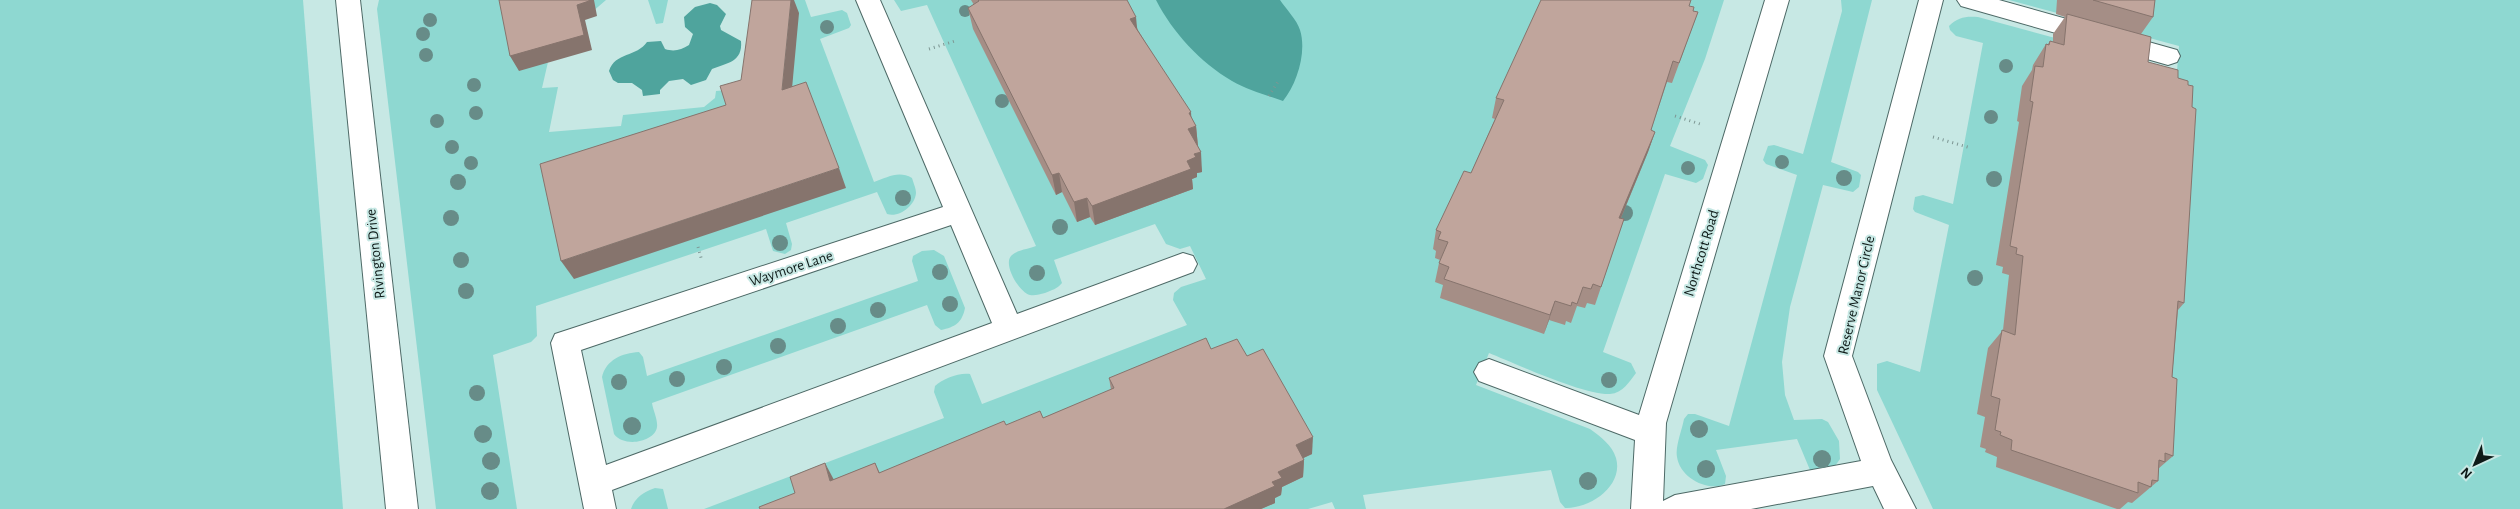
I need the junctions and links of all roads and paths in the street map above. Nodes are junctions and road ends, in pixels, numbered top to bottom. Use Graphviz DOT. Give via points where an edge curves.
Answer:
graph roads {
  1 [pos="348,0"];
  2 [pos="868,0"];
  3 [pos="1778,0"];
  4 [pos="1931,0"];
  5 [pos="1969,0"];
  6 [pos="2168,56"];
  7 [pos="1279,80"];
  8 [pos="1269,96"];
  9 [pos="959,212"];
  10 [pos="1183,264"];
  11 [pos="1009,329"];
  12 [pos="1489,372"];
  13 [pos="1650,432"];
  14 [pos="1877,463"];
  15 [pos="597,496"];
  16 [pos="402,509"];
  17 [pos="1647,509"];
  18 [pos="1675,509"];
  19 [pos="1900,509"];
  1 -- 16 [label="street, Rivington Drive"];
  2 -- 9 [label="street"];
  3 -- 13 [label="street, Northcott Road" via="1650,423"];
  4 -- 14 [label="street, Reserve Manor Circle" via="1838,356"];
  5 -- 6 [label="street"];
  7 -- 8 [label="path"];
  9 -- 11 [label="street"];
  9 -- 15 [label="street, Waymore Lane" via="565,343"];
  10 -- 11 [label="street"];
  11 -- 15 [label="street"];
  12 -- 13 [label="street"];
  13 -- 17 [label="street, Northcott Road"];
  14 -- 18 [label="street" via="1880,471"];
  14 -- 19 [label="street, Reserve Manor Circle"];
}
